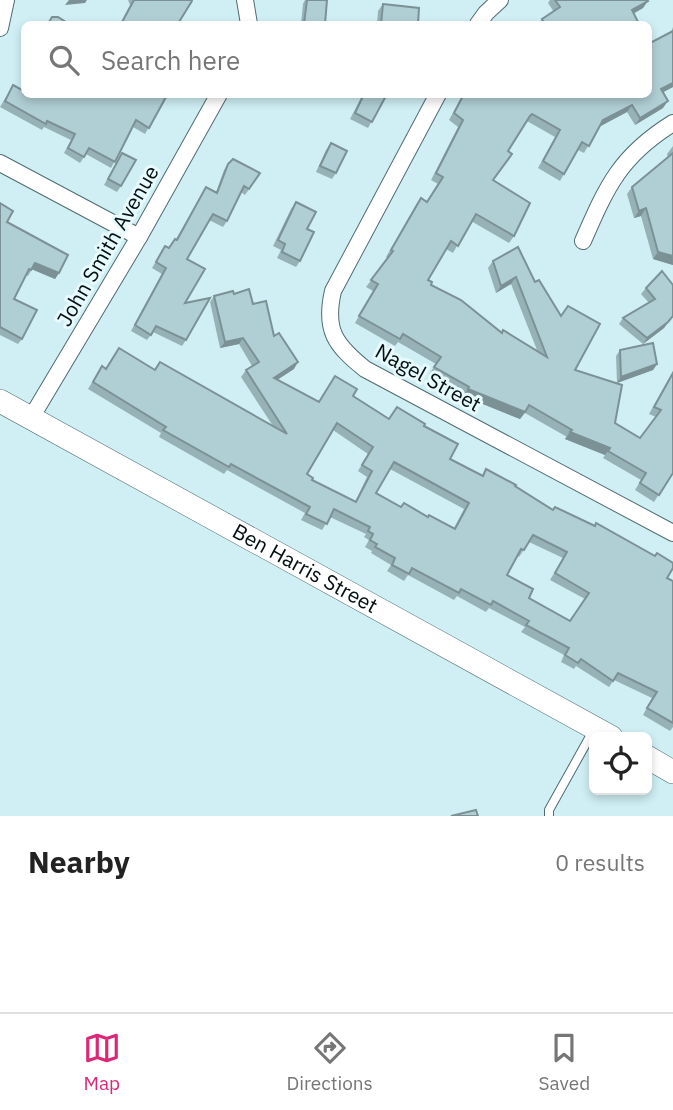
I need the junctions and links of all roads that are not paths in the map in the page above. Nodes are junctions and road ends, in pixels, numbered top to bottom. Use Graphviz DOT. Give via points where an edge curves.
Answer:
graph roads {
  1 [pos="6,0"];
  2 [pos="245,0"];
  3 [pos="500,0"];
  4 [pos="481,12"];
  5 [pos="248,21"];
  6 [pos="0,28"];
  7 [pos="217,98"];
  8 [pos="436,98"];
  9 [pos="673,123"];
  10 [pos="0,163"];
  11 [pos="139,237"];
  12 [pos="583,241"];
  13 [pos="0,401"];
  14 [pos="31,418"];
  15 [pos="673,533"];
  16 [pos="600,732"];
  17 [pos="589,752"];
  18 [pos="652,760"];
  19 [pos="673,772"];
  20 [pos="549,816"];
  1 -- 6 [label="street"];
  2 -- 5 [label="street"];
  3 -- 4 [label="street"];
  7 -- 11 [label="street, John Smith Avenue"];
  8 -- 15 [label="street, Nagel Street" via="333,291 331,331 344,352 365,369"];
  9 -- 12 [label="street" via="628,157 605,192"];
  10 -- 11 [label="street"];
  11 -- 14 [label="street, John Smith Avenue"];
  13 -- 14 [label="street, Ben Harris Street"];
  14 -- 16 [label="street, Ben Harris Street"];
  17 -- 20 [label="lane"];
  18 -- 19 [label="street"];
}
